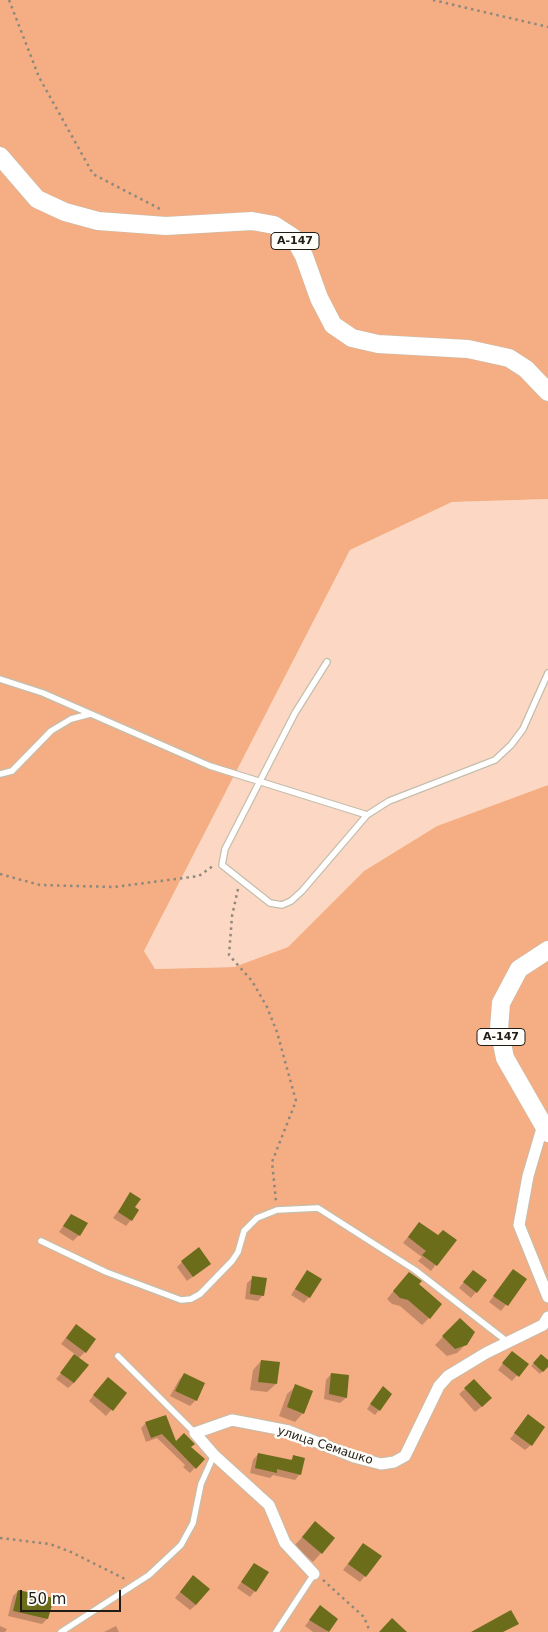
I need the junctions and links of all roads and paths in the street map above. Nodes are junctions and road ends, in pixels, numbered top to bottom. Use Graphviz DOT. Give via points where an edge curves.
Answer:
graph roads {
  1 [pos="9,0"];
  2 [pos="433,0"];
  3 [pos="548,27"];
  4 [pos="0,156"];
  5 [pos="164,211"];
  6 [pos="548,392"];
  7 [pos="327,662"];
  8 [pos="548,673"];
  9 [pos="0,679"];
  10 [pos="90,714"];
  11 [pos="0,774"];
  12 [pos="261,782"];
  13 [pos="367,815"];
  14 [pos="222,865"];
  15 [pos="0,874"];
  16 [pos="241,880"];
  17 [pos="548,950"];
  18 [pos="546,1129"];
  19 [pos="276,1210"];
  20 [pos="41,1241"];
  21 [pos="548,1297"];
  22 [pos="548,1317"];
  23 [pos="509,1343"];
  24 [pos="118,1356"];
  25 [pos="195,1433"];
  26 [pos="214,1455"];
  27 [pos="0,1538"];
  28 [pos="314,1574"];
  29 [pos="135,1584"];
  30 [pos="61,1632"];
  31 [pos="276,1632"];
  32 [pos="370,1632"];
  1 -- 5 [label="path" via="39,77 93,174"];
  2 -- 3 [label="path"];
  4 -- 6 [label="highway, А-147" via="38,199 65,212 98,221 166,226 252,221 274,225 294,238 333,325 352,338 378,344 468,349 509,358 526,369"];
  7 -- 12 [label="lane" via="295,713"];
  8 -- 13 [label="lane" via="523,729 495,760 408,792"];
  9 -- 10 [label="lane" via="43,693"];
  10 -- 11 [label="lane" via="71,719 51,731 12,771"];
  10 -- 12 [label="lane" via="210,766"];
  12 -- 13 [label="lane"];
  12 -- 14 [label="lane" via="225,849"];
  13 -- 16 [label="lane" via="328,864 291,901 282,905 270,903"];
  14 -- 15 [label="path" via="210,866 198,876 114,887 40,885"];
  14 -- 16 [label="lane"];
  16 -- 19 [label="path" via="232,916 229,954 252,981 267,1006 296,1101 272,1162"];
  17 -- 18 [label="highway, А-147" via="520,970 501,1003 499,1029 505,1058"];
  18 -- 21 [label="street" via="528,1176 519,1225"];
  19 -- 20 [label="lane" via="256,1218 244,1230 232,1261 191,1299 181,1300 106,1272"];
  19 -- 23 [label="lane" via="318,1208 415,1270"];
  22 -- 23 [label="street, улица Семашко" via="543,1325"];
  23 -- 25 [label="street, улица Семашко" via="448,1376 439,1386 405,1456 394,1462 381,1464 289,1431 232,1420"];
  24 -- 25 [label="lane"];
  25 -- 26 [label="street"];
  26 -- 28 [label="street" via="269,1505 285,1542"];
  26 -- 29 [label="lane" via="202,1484 193,1523 181,1545"];
  27 -- 29 [label="path" via="50,1544"];
  28 -- 31 [label="lane"];
  28 -- 32 [label="path" via="364,1617"];
  29 -- 30 [label="lane"];
}
